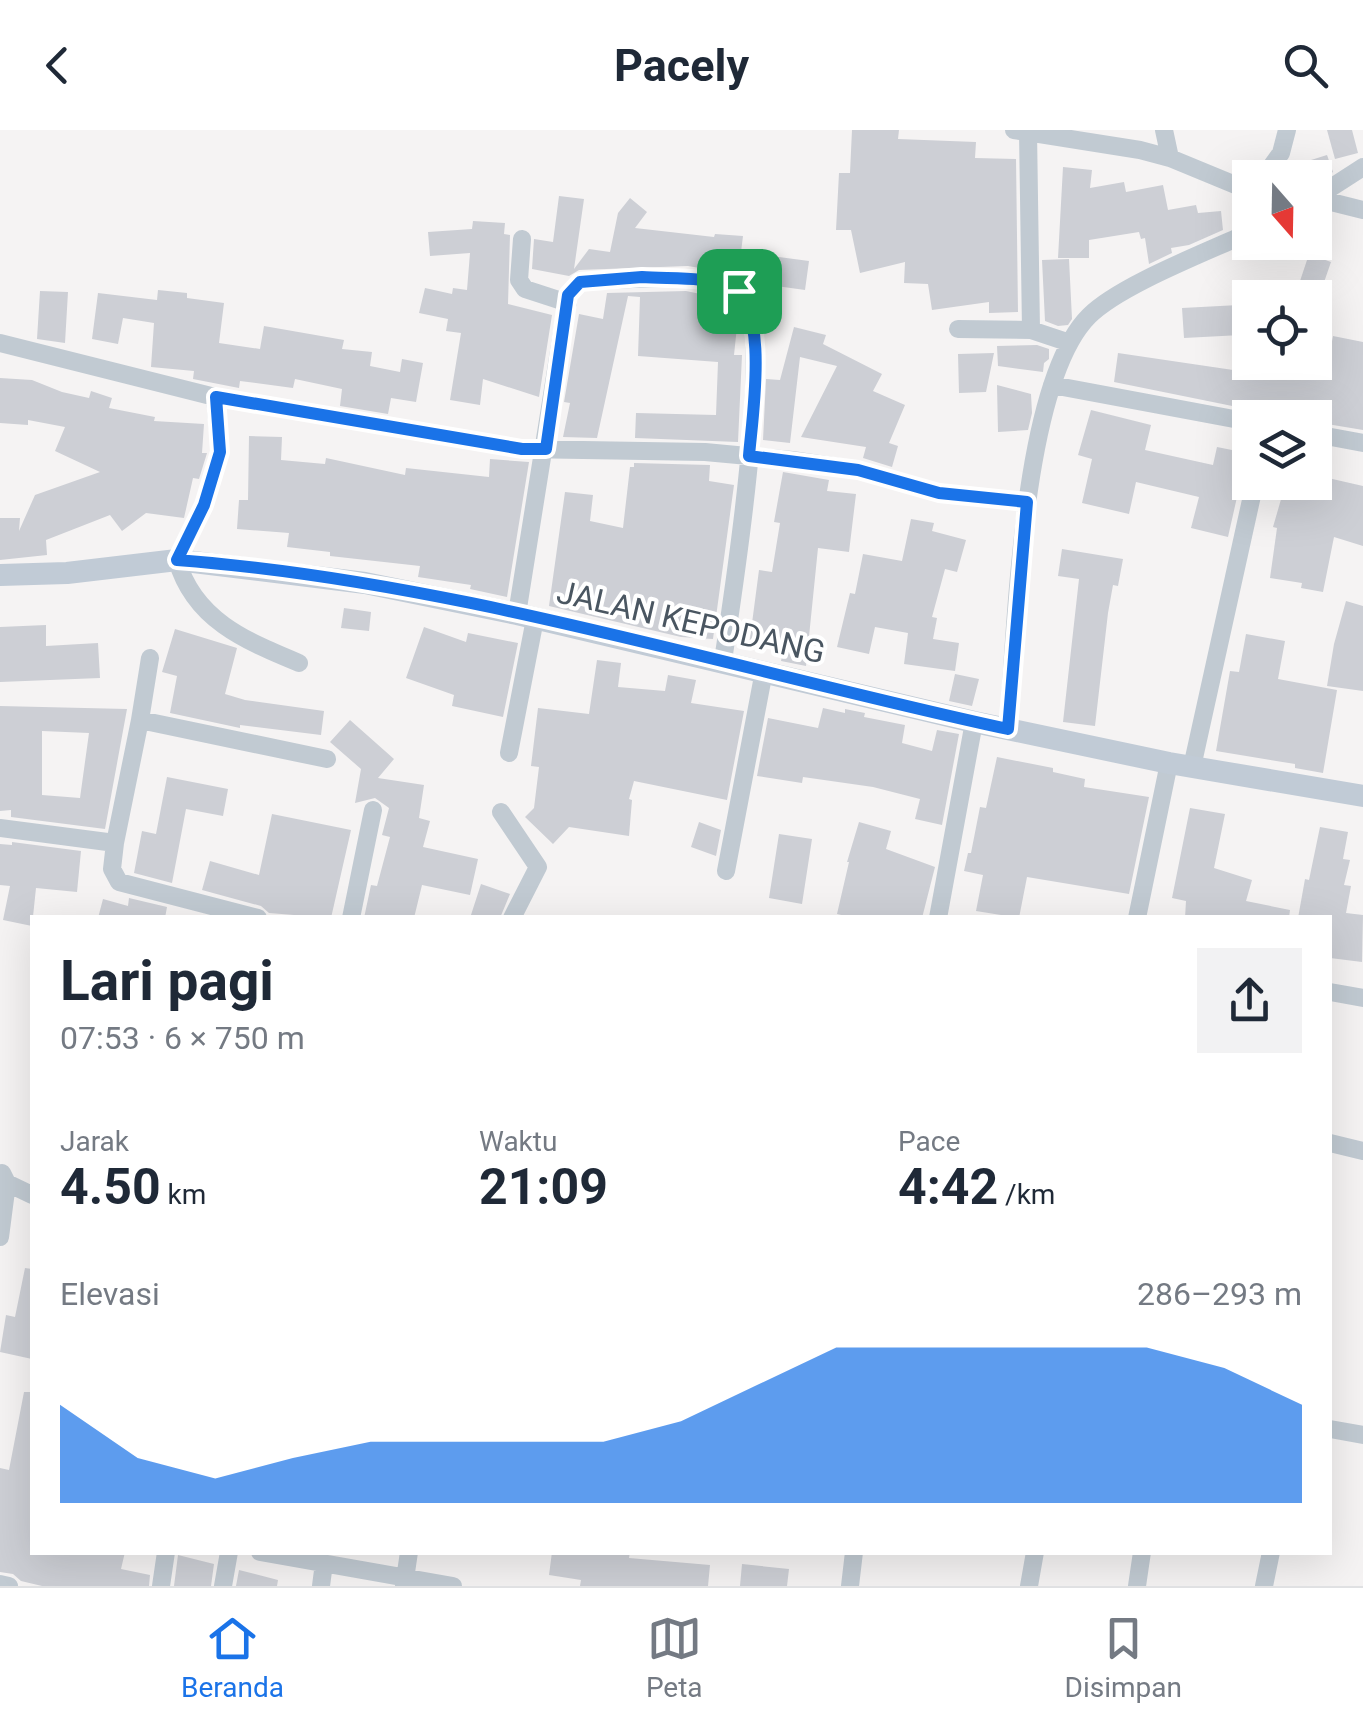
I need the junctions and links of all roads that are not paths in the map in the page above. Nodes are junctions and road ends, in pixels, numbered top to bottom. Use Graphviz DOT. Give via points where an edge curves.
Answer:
graph roads {
  1 [pos="1014,130"];
  2 [pos="1164,130"];
  3 [pos="1288,130"];
  4 [pos="1028,131"];
  5 [pos="1070,136"];
  6 [pos="1170,158"];
  7 [pos="1276,160"];
  8 [pos="1363,167"];
  9 [pos="1232,184"];
  10 [pos="1332,187"];
  11 [pos="1332,202"];
  12 [pos="1363,210"];
  13 [pos="522,239"];
  14 [pos="1232,241"];
  15 [pos="568,304"];
  16 [pos="958,329"];
  17 [pos="1031,330"];
  18 [pos="1067,342"];
  19 [pos="0,343"];
  20 [pos="1052,385"];
  21 [pos="216,397"];
  22 [pos="1232,419"];
  23 [pos="1332,437"];
  24 [pos="1363,443"];
  25 [pos="546,449"];
  26 [pos="749,456"];
  27 [pos="1250,500"];
  28 [pos="1027,502"];
  29 [pos="177,560"];
  30 [pos="0,576"];
  31 [pos="526,617"];
  32 [pos="150,658"];
  33 [pos="724,661"];
  34 [pos="299,663"];
  35 [pos="764,671"];
  36 [pos="140,720"];
  37 [pos="974,722"];
  38 [pos="1008,729"];
  39 [pos="509,753"];
  40 [pos="327,760"];
  41 [pos="1181,765"];
  42 [pos="1363,796"];
  43 [pos="373,810"];
  44 [pos="502,812"];
  45 [pos="0,828"];
  46 [pos="116,843"];
  47 [pos="726,871"];
  48 [pos="197,910"];
  49 [pos="235,915"];
  50 [pos="352,915"];
  51 [pos="514,915"];
  52 [pos="939,915"];
  53 [pos="1139,915"];
  54 [pos="1332,992"];
  55 [pos="1363,998"];
  56 [pos="1332,1144"];
  57 [pos="1363,1152"];
  58 [pos="2,1177"];
  59 [pos="30,1195"];
  60 [pos="0,1237"];
  61 [pos="1332,1429"];
  62 [pos="1363,1435"];
  63 [pos="166,1555"];
  64 [pos="228,1555"];
  65 [pos="277,1555"];
  66 [pos="409,1555"];
  67 [pos="854,1555"];
  68 [pos="1034,1555"];
  69 [pos="1142,1555"];
  70 [pos="1270,1555"];
  71 [pos="324,1563"];
  72 [pos="404,1583"];
  73 [pos="0,1584"];
  74 [pos="8,1586"];
  75 [pos="161,1586"];
  76 [pos="223,1586"];
  77 [pos="321,1586"];
  78 [pos="452,1586"];
  79 [pos="850,1586"];
  80 [pos="1029,1586"];
  81 [pos="1137,1586"];
  82 [pos="1264,1586"];
  1 -- 4 [label="street"];
  2 -- 6 [label="street"];
  3 -- 7 [label="street"];
  4 -- 5 [label="street"];
  4 -- 17 [label="street"];
  5 -- 6 [label="street"];
  6 -- 9 [label="street"];
  8 -- 10 [label="street"];
  11 -- 12 [label="street"];
  13 -- 15 [label="street" via="519,280 525,289"];
  14 -- 18 [label="street" via="1102,305"];
  15 -- 25 [label="street"];
  15 -- 26 [label="street" via="580,282 642,277 724,283 739,291 748,302 755,340"];
  16 -- 17 [label="street"];
  17 -- 18 [label="street"];
  18 -- 20 [label="street"];
  19 -- 21 [label="street"];
  20 -- 22 [label="street"];
  20 -- 28 [label="street"];
  21 -- 25 [label="street"];
  21 -- 29 [label="street" via="220,452"];
  23 -- 24 [label="street"];
  25 -- 26 [label="street"];
  25 -- 31 [label="street"];
  26 -- 28 [label="street" via="858,470 939,493"];
  26 -- 33 [label="street"];
  27 -- 41 [label="street"];
  28 -- 38 [label="street"];
  29 -- 30 [label="street, JALAN KEPODANG"];
  29 -- 31 [label="street, JALAN KEPODANG" via="364,583"];
  29 -- 34 [label="street" via="196,601 215,621"];
  31 -- 33 [label="street, JALAN KEPODANG"];
  31 -- 39 [label="street"];
  32 -- 36 [label="street"];
  33 -- 35 [label="street, JALAN KEPODANG"];
  35 -- 37 [label="street, JALAN KEPODANG"];
  35 -- 47 [label="street"];
  36 -- 40 [label="street"];
  36 -- 46 [label="street"];
  37 -- 38 [label="street, JALAN KEPODANG"];
  37 -- 52 [label="street"];
  38 -- 41 [label="street, JALAN KEPODANG"];
  41 -- 42 [label="street, JALAN KEPODANG"];
  41 -- 53 [label="street"];
  43 -- 50 [label="street"];
  44 -- 51 [label="street" via="538,867"];
  45 -- 46 [label="street"];
  46 -- 48 [label="street" via="112,869 119,882"];
  48 -- 49 [label="street"];
  54 -- 55 [label="street"];
  56 -- 57 [label="street"];
  58 -- 59 [label="street"];
  58 -- 60 [label="street"];
  61 -- 62 [label="street"];
  63 -- 75 [label="street"];
  64 -- 76 [label="street"];
  65 -- 71 [label="street"];
  66 -- 72 [label="street"];
  67 -- 79 [label="street"];
  68 -- 80 [label="street"];
  69 -- 81 [label="street"];
  70 -- 82 [label="street"];
  71 -- 72 [label="street"];
  71 -- 77 [label="street"];
  72 -- 78 [label="street"];
  73 -- 74 [label="street"];
}
